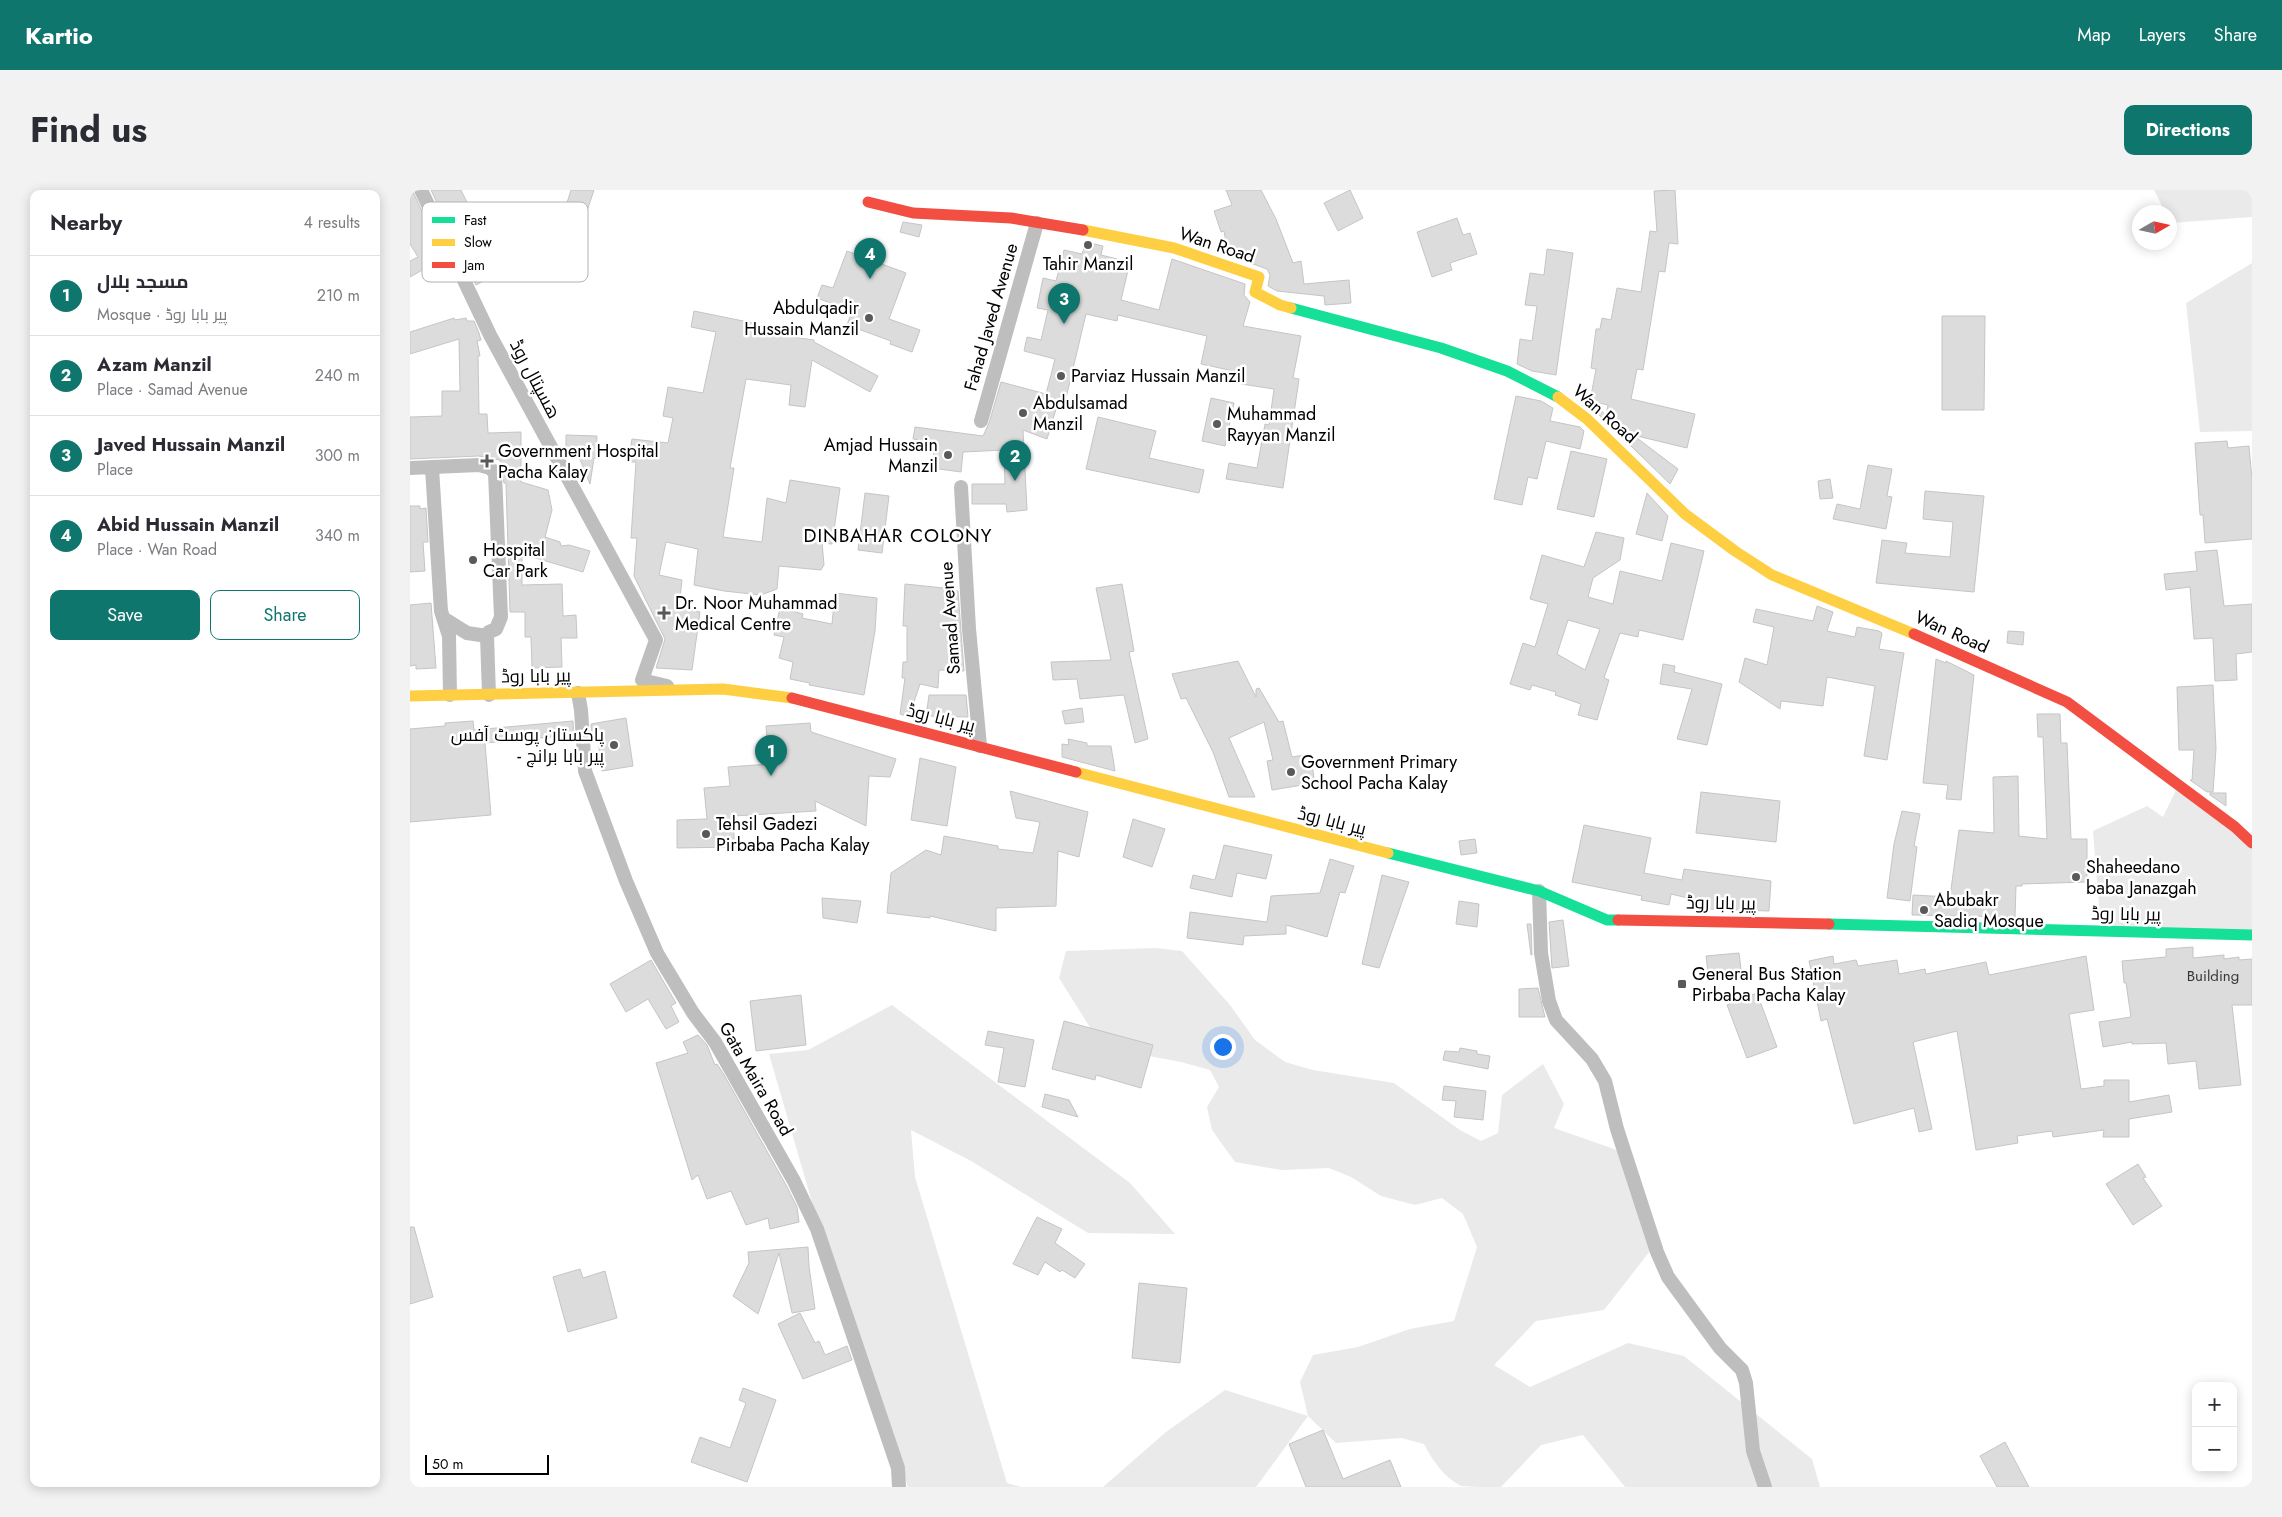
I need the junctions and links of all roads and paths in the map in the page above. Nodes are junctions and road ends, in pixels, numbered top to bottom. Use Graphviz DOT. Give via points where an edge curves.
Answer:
graph roads {
  1 [pos="421,190"];
  2 [pos="427,202"];
  3 [pos="868,202"];
  4 [pos="1037,223"];
  5 [pos="465,282"];
  6 [pos="981,421"];
  7 [pos="410,468"];
  8 [pos="432,468"];
  9 [pos="961,487"];
  10 [pos="443,618"];
  11 [pos="487,636"];
  12 [pos="682,690"];
  13 [pos="578,693"];
  14 [pos="450,695"];
  15 [pos="489,695"];
  16 [pos="410,696"];
  17 [pos="980,746"];
  18 [pos="2252,843"];
  19 [pos="1539,891"];
  20 [pos="2252,935"];
  21 [pos="899,1487"];
  22 [pos="1765,1487"];
  1 -- 2 [label="street, ھسپتال روڈ"];
  3 -- 4 [label="main road, Wan Road" via="913,214 1011,218"];
  4 -- 6 [label="street, Fahad Javed Avenue"];
  4 -- 18 [label="main road, Wan Road" via="1174,248 1259,277 1255,292 1280,306 1441,348 1507,371 1558,396 1594,425 1685,514 1735,551 1772,574 2067,702"];
  5 -- 12 [label="street, ھسپتال روڈ" via="656,640 642,680"];
  7 -- 8 [label="street"];
  8 -- 10 [label="street"];
  8 -- 11 [label="street" via="478,465 495,473 501,618 496,629"];
  9 -- 17 [label="street, Samad Avenue"];
  10 -- 11 [label="street" via="467,633"];
  10 -- 14 [label="street" via="449,636"];
  11 -- 15 [label="street"];
  12 -- 13 [label="main road, پیر بابا روڈ"];
  12 -- 17 [label="main road, پیر بابا روڈ" via="723,689 794,698"];
  13 -- 15 [label="main road, پیر بابا روڈ"];
  13 -- 21 [label="street, Gata Maira Road" via="585,771 626,881 657,953 715,1042 794,1181 817,1229 898,1468"];
  14 -- 15 [label="main road, پیر بابا روڈ"];
  14 -- 16 [label="main road, پیر بابا روڈ"];
  17 -- 19 [label="main road, پیر بابا روڈ"];
  19 -- 20 [label="main road, پیر بابا روڈ" via="1607,920"];
  19 -- 22 [label="street" via="1541,953 1556,1020 1592,1059 1604,1081 1656,1252 1668,1277 1720,1348 1742,1370 1753,1451"];
}
